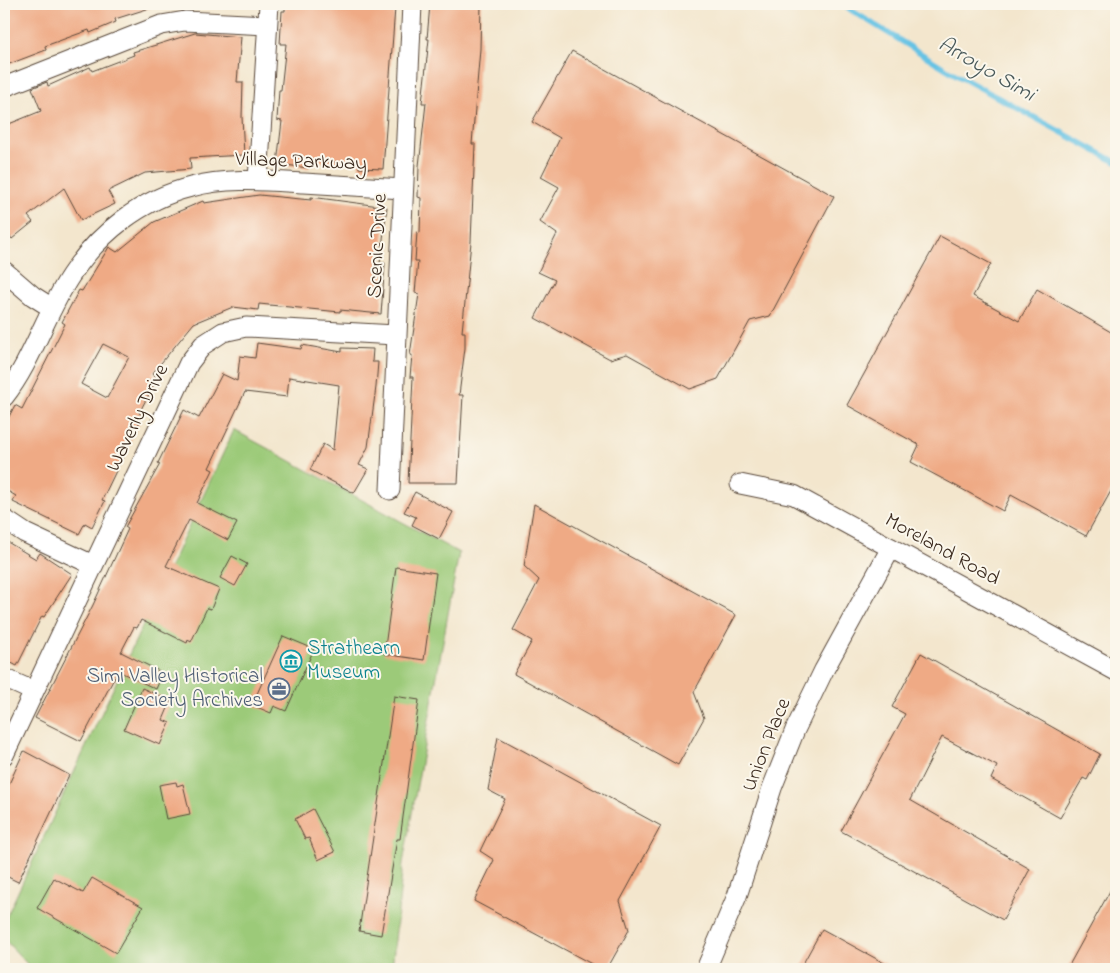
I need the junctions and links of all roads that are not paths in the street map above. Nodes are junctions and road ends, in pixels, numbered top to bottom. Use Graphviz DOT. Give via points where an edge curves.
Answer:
graph roads {
  1 [pos="269,4"];
  2 [pos="412,4"];
  3 [pos="267,25"];
  4 [pos="4,87"];
  5 [pos="258,180"];
  6 [pos="403,190"];
  7 [pos="4,271"];
  8 [pos="52,308"];
  9 [pos="396,335"];
  10 [pos="4,397"];
  11 [pos="740,484"];
  12 [pos="390,490"];
  13 [pos="4,519"];
  14 [pos="891,548"];
  15 [pos="93,565"];
  16 [pos="1116,671"];
  17 [pos="4,678"];
  18 [pos="33,691"];
  19 [pos="4,755"];
  20 [pos="706,969"];
  1 -- 3 [label="street"];
  2 -- 6 [label="street, Scenic Drive"];
  3 -- 4 [label="street" via="185,21 161,24"];
  3 -- 5 [label="street"];
  5 -- 6 [label="street, Village Parkway"];
  5 -- 8 [label="street, Village Parkway" via="191,187 154,201 122,220 71,274"];
  6 -- 9 [label="street, Scenic Drive"];
  7 -- 8 [label="street"];
  8 -- 10 [label="street, Village Parkway" via="18,379"];
  9 -- 12 [label="street, Scenic Drive"];
  9 -- 15 [label="street, Waverly Drive" via="246,327 223,332 203,345 189,363"];
  11 -- 14 [label="street, Moreland Road" via="794,495"];
  13 -- 15 [label="street" via="25,533"];
  14 -- 16 [label="street, Moreland Road"];
  14 -- 20 [label="street, Union Place" via="795,730 772,788 737,896"];
  15 -- 18 [label="street, Waverly Drive"];
  17 -- 18 [label="street"];
  18 -- 19 [label="street, Waverly Drive"];
}
